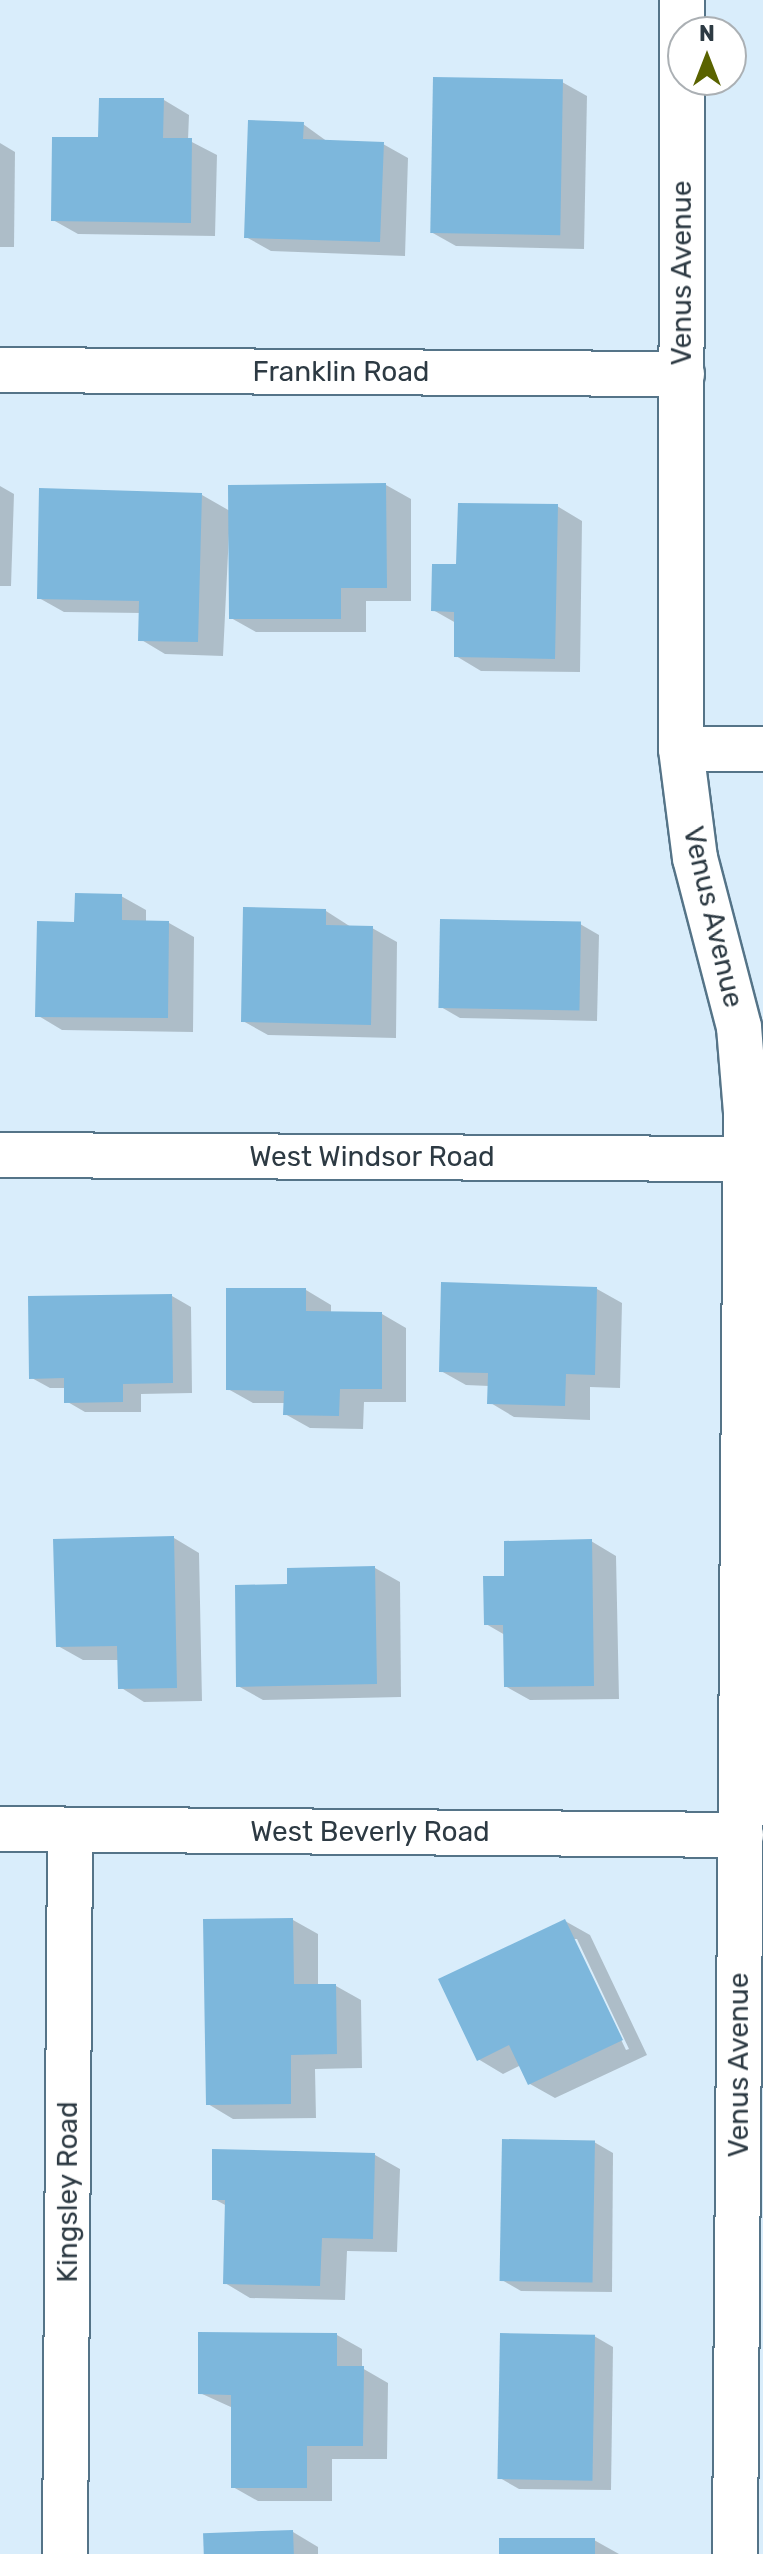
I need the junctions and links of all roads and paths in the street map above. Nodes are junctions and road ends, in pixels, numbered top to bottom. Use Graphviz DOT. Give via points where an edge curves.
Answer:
graph roads {
  1 [pos="682,0"];
  2 [pos="0,370"];
  3 [pos="682,374"];
  4 [pos="681,749"];
  5 [pos="763,749"];
  6 [pos="0,1155"];
  7 [pos="743,1159"];
  8 [pos="754,1387"];
  9 [pos="0,1829"];
  10 [pos="70,1830"];
  11 [pos="741,1835"];
  12 [pos="65,2554"];
  13 [pos="735,2554"];
  1 -- 3 [label="street, Venus Avenue"];
  2 -- 3 [label="street, Franklin Road"];
  3 -- 4 [label="street, Venus Avenue"];
  4 -- 5 [label="street"];
  4 -- 7 [label="street, Venus Avenue" via="695,858 739,1027 746,1112"];
  6 -- 7 [label="street, West Windsor Road"];
  7 -- 8 [label="street, Venus Avenue"];
  8 -- 11 [label="street, Venus Avenue"];
  9 -- 10 [label="street, West Beverly Road"];
  10 -- 11 [label="street, West Beverly Road"];
  10 -- 12 [label="street, Kingsley Road"];
  11 -- 13 [label="street, Venus Avenue"];
}
